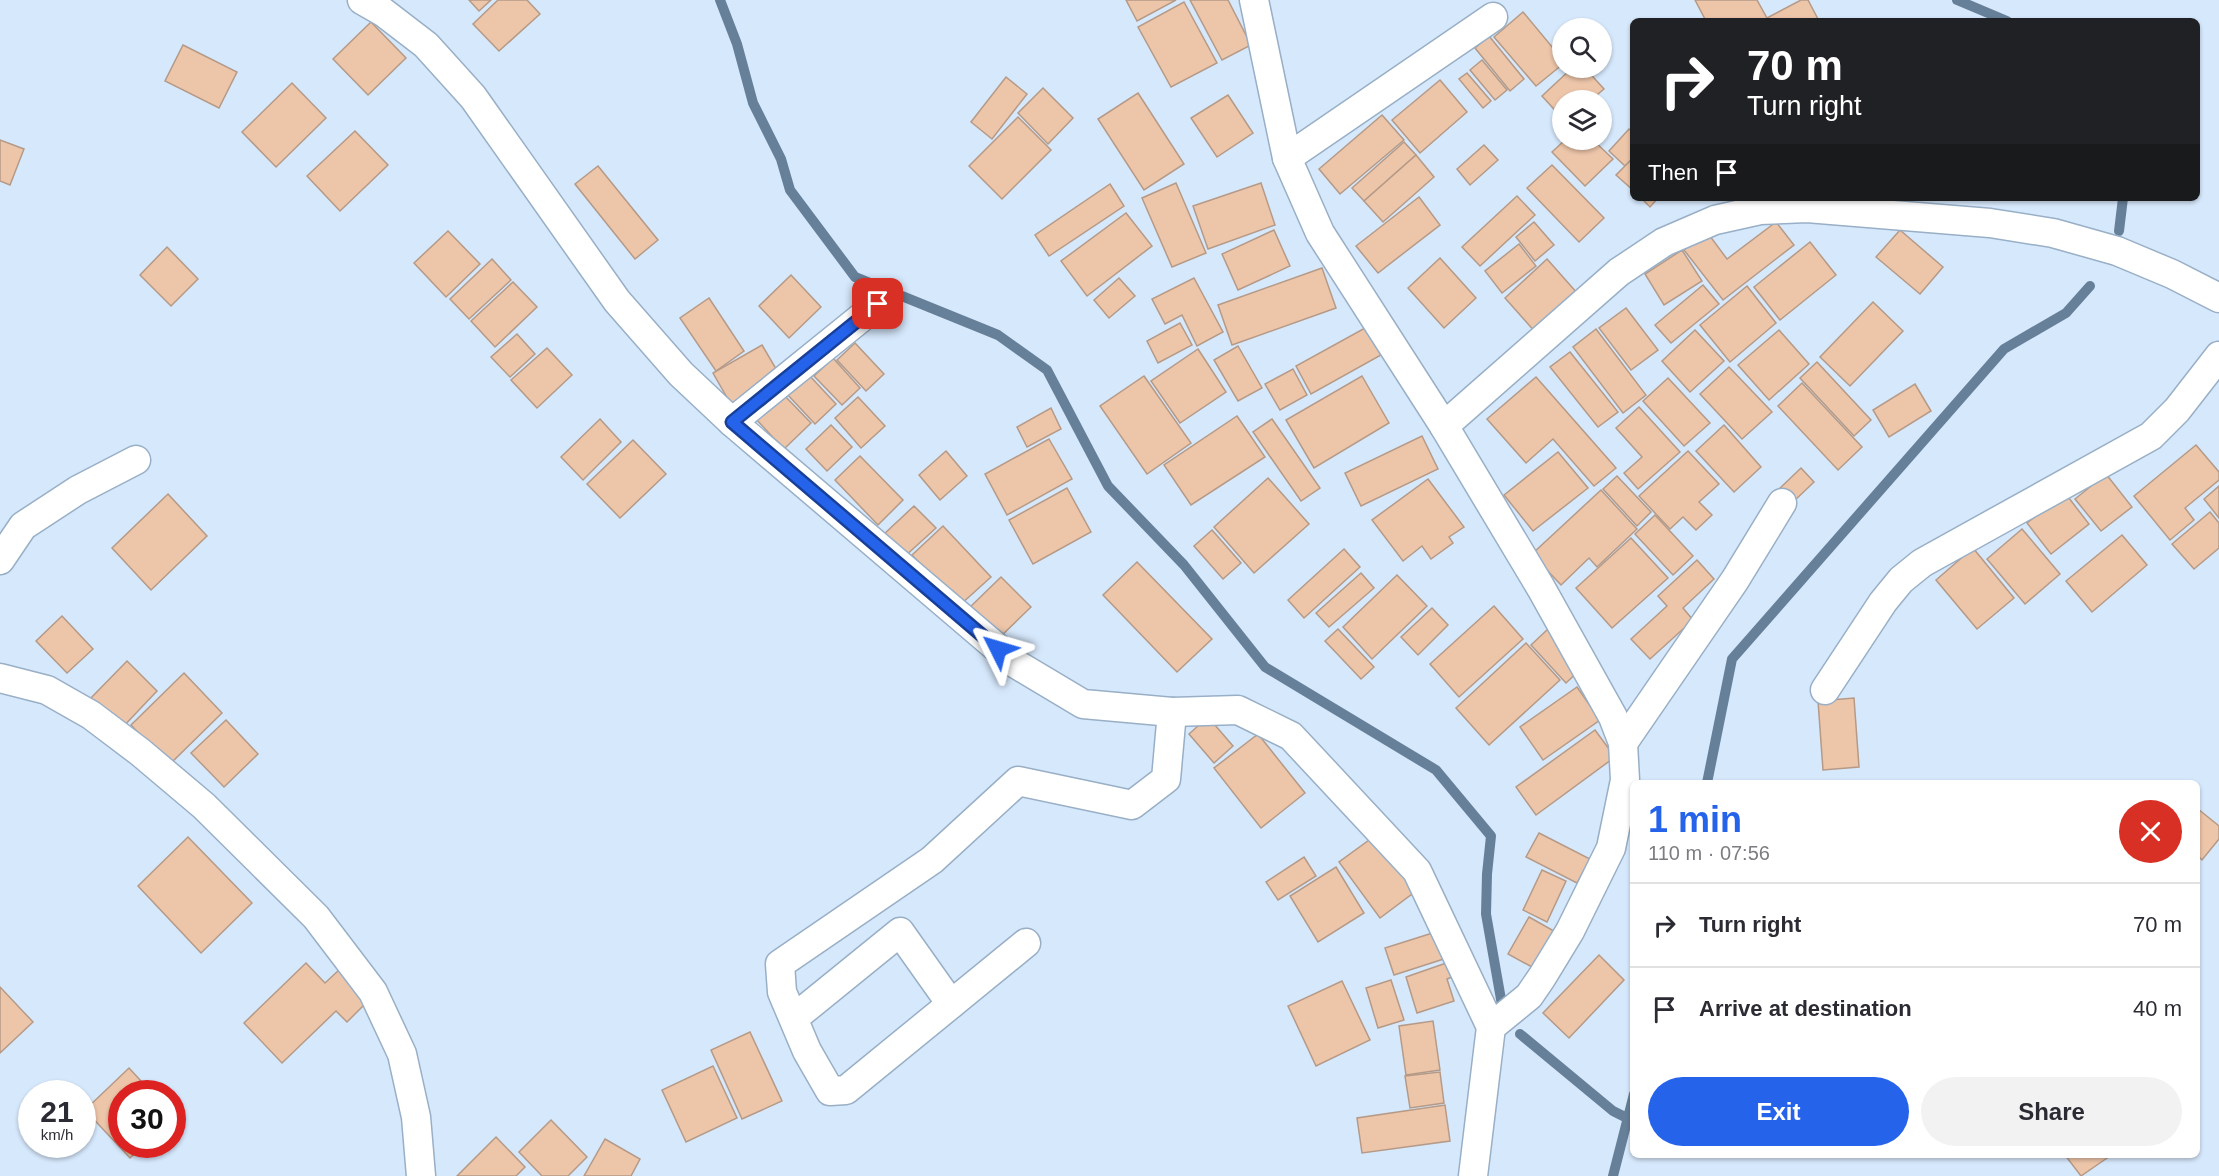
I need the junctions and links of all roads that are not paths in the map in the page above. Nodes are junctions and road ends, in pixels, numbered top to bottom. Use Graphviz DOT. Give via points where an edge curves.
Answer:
graph roads {
  1 [pos="362,0"];
  2 [pos="1254,0"];
  3 [pos="1493,16"];
  4 [pos="1287,158"];
  5 [pos="2219,298"];
  6 [pos="878,304"];
  7 [pos="2219,356"];
  8 [pos="732,422"];
  9 [pos="1444,426"];
  10 [pos="136,459"];
  11 [pos="1782,503"];
  12 [pos="0,560"];
  13 [pos="0,678"];
  14 [pos="1825,690"];
  15 [pos="1172,712"];
  16 [pos="1623,744"];
  17 [pos="1026,942"];
  18 [pos="951,1004"];
  19 [pos="794,1018"];
  20 [pos="1491,1027"];
  21 [pos="421,1176"];
  22 [pos="1473,1176"];
  1 -- 8 [label="street" via="426,45 473,97 617,301 681,374"];
  2 -- 4 [label="street"];
  3 -- 4 [label="street"];
  4 -- 9 [label="street" via="1320,232"];
  5 -- 9 [label="street" via="2117,251 2053,233 1990,223 1807,208 1760,210 1715,220 1664,242 1619,272"];
  6 -- 8 [label="street"];
  7 -- 14 [label="street" via="2151,436 1922,563 1901,580"];
  8 -- 15 [label="street" via="1016,664 1083,704"];
  9 -- 16 [label="street" via="1541,588 1613,717"];
  10 -- 12 [label="street" via="23,526"];
  11 -- 16 [label="street" via="1735,580"];
  13 -- 21 [label="street" via="47,690 91,715 140,752 204,806 316,917 374,992 402,1054 416,1117"];
  15 -- 19 [label="street" via="1166,779 1132,805 1018,781 932,860 780,964 782,992"];
  15 -- 20 [label="street" via="1238,710 1291,736 1418,871"];
  16 -- 20 [label="street" via="1625,780 1611,848 1542,977 1529,996"];
  17 -- 18 [label="street"];
  18 -- 19 [label="street" via="900,932"];
  18 -- 19 [label="street" via="846,1090 830,1091"];
  20 -- 22 [label="street"];
}
